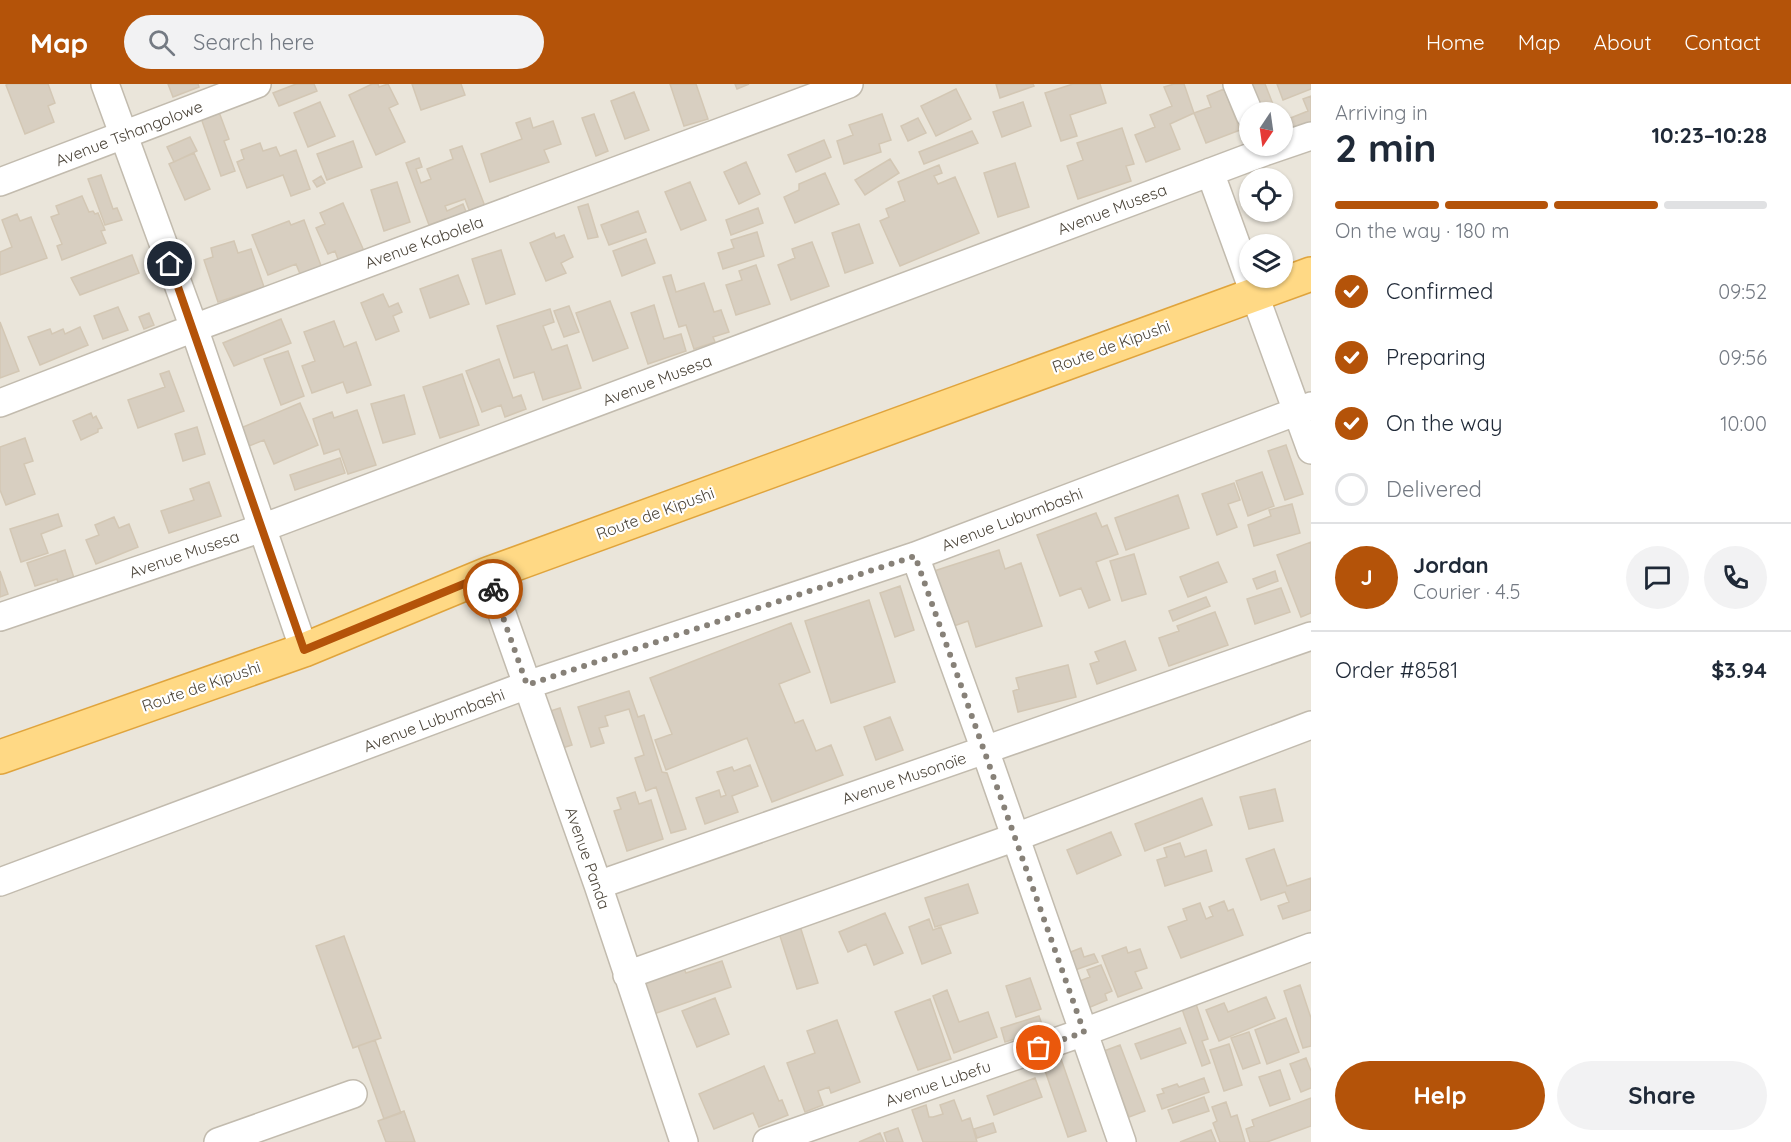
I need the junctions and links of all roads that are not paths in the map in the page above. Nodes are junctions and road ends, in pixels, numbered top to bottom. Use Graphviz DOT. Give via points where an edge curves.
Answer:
graph roads {
  1 [pos="105,84"];
  2 [pos="257,84"];
  3 [pos="1237,84"];
  4 [pos="833,87"];
  5 [pos="1245,102"];
  6 [pos="122,135"];
  7 [pos="1311,136"];
  8 [pos="1293,141"];
  9 [pos="1247,156"];
  10 [pos="1210,172"];
  11 [pos="0,182"];
  12 [pos="1311,274"];
  13 [pos="1253,294"];
  14 [pos="194,328"];
  15 [pos="0,403"];
  16 [pos="1304,409"];
  17 [pos="1311,450"];
  18 [pos="262,528"];
  19 [pos="915,556"];
  20 [pos="488,574"];
  21 [pos="0,617"];
  22 [pos="1311,636"];
  23 [pos="304,650"];
  24 [pos="527,685"];
  25 [pos="1311,725"];
  26 [pos="985,750"];
  27 [pos="0,757"];
  28 [pos="1016,837"];
  29 [pos="0,882"];
  30 [pos="598,885"];
  31 [pos="1311,947"];
  32 [pos="627,975"];
  33 [pos="1084,1032"];
  34 [pos="353,1094"];
  35 [pos="218,1142"];
  36 [pos="684,1142"];
  37 [pos="767,1142"];
  38 [pos="1122,1142"];
  1 -- 6 [label="street"];
  2 -- 6 [label="street, Avenue Tshangolowe"];
  3 -- 5 [label="street"];
  4 -- 14 [label="street, Avenue Kabolela"];
  6 -- 11 [label="street, Avenue Tshangolowe"];
  6 -- 14 [label="street"];
  7 -- 8 [label="street, Avenue Musesa"];
  9 -- 10 [label="street, Avenue Musesa"];
  10 -- 13 [label="street"];
  10 -- 18 [label="street, Avenue Musesa"];
  12 -- 13 [label="highway, Route de Kipushi"];
  13 -- 16 [label="street"];
  13 -- 20 [label="highway, Route de Kipushi"];
  14 -- 15 [label="street, Avenue Kabolela"];
  14 -- 18 [label="street"];
  16 -- 17 [label="street"];
  16 -- 19 [label="street, Avenue Lubumbashi"];
  18 -- 21 [label="street, Avenue Musesa"];
  18 -- 23 [label="street"];
  19 -- 24 [label="street, Avenue Lubumbashi"];
  19 -- 26 [label="street"];
  20 -- 23 [label="highway, Route de Kipushi"];
  20 -- 24 [label="street, Avenue Panda"];
  22 -- 26 [label="street, Avenue Musonoïe"];
  23 -- 27 [label="highway, Route de Kipushi"];
  24 -- 29 [label="street, Avenue Lubumbashi"];
  24 -- 30 [label="street, Avenue Panda"];
  25 -- 28 [label="street"];
  26 -- 28 [label="street"];
  26 -- 30 [label="street, Avenue Musonoïe"];
  28 -- 32 [label="street"];
  28 -- 33 [label="street"];
  30 -- 32 [label="street, Avenue Panda"];
  31 -- 33 [label="street, Avenue Lubefu"];
  32 -- 36 [label="street, Avenue Panda"];
  33 -- 37 [label="street, Avenue Lubefu"];
  33 -- 38 [label="street"];
  34 -- 35 [label="street"];
}
